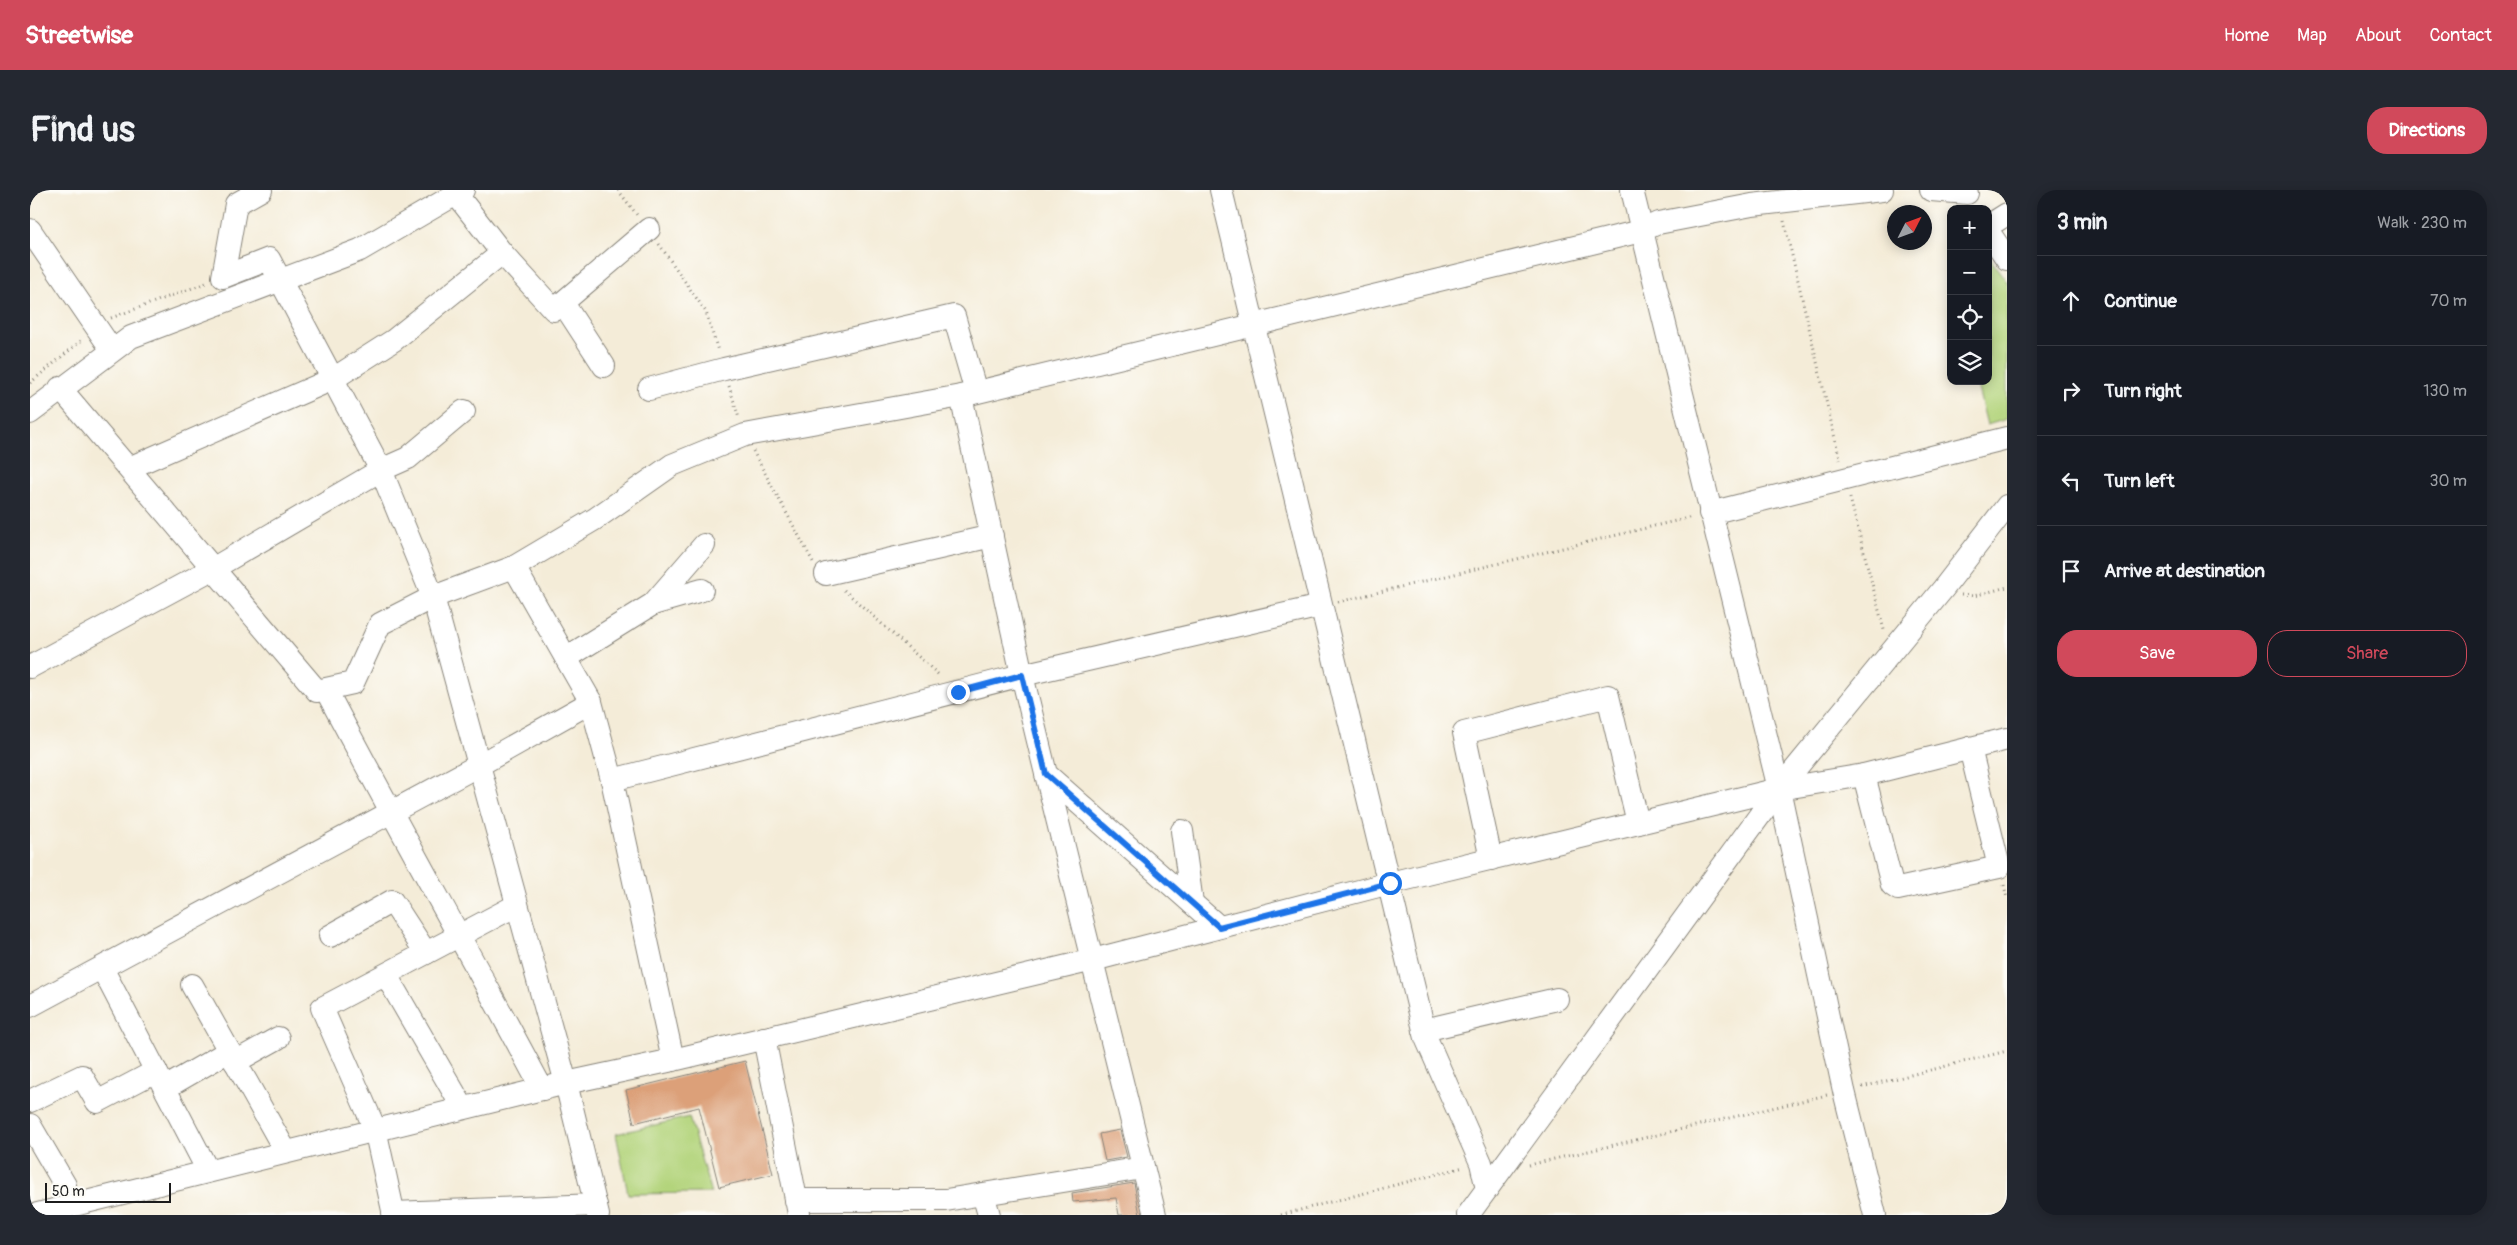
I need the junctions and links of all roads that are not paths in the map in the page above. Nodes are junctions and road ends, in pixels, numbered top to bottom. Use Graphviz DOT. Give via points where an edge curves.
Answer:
graph roads {
  1 [pos="261,190"];
  2 [pos="1221,190"];
  3 [pos="1632,190"];
  4 [pos="1882,190"];
  5 [pos="1931,190"];
  6 [pos="450,194"];
  7 [pos="1970,197"];
  8 [pos="1752,198"];
  9 [pos="2007,214"];
  10 [pos="1992,223"];
  11 [pos="649,229"];
  12 [pos="30,230"];
  13 [pos="1641,231"];
  14 [pos="1992,237"];
  15 [pos="502,253"];
  16 [pos="2007,259"];
  17 [pos="282,280"];
  18 [pos="563,303"];
  19 [pos="1253,327"];
  20 [pos="112,350"];
  21 [pos="604,366"];
  22 [pos="333,379"];
  23 [pos="60,388"];
  24 [pos="648,390"];
  25 [pos="969,394"];
  26 [pos="464,412"];
  27 [pos="30,413"];
  28 [pos="2007,438"];
  29 [pos="129,468"];
  30 [pos="381,470"];
  31 [pos="2007,506"];
  32 [pos="1710,513"];
  33 [pos="992,536"];
  34 [pos="704,545"];
  35 [pos="514,567"];
  36 [pos="214,568"];
  37 [pos="826,574"];
  38 [pos="702,590"];
  39 [pos="432,597"];
  40 [pos="653,604"];
  41 [pos="1321,606"];
  42 [pos="566,658"];
  43 [pos="30,667"];
  44 [pos="1022,675"];
  45 [pos="326,690"];
  46 [pos="591,702"];
  47 [pos="2007,739"];
  48 [pos="1970,748"];
  49 [pos="479,765"];
  50 [pos="1046,774"];
  51 [pos="1864,774"];
  52 [pos="612,780"];
  53 [pos="1779,789"];
  54 [pos="390,813"];
  55 [pos="1638,823"];
  56 [pos="1998,823"];
  57 [pos="1182,831"];
  58 [pos="1491,858"];
  59 [pos="1390,883"];
  60 [pos="1192,903"];
  61 [pos="517,905"];
  62 [pos="1219,927"];
  63 [pos="460,935"];
  64 [pos="330,936"];
  65 [pos="426,953"];
  66 [pos="1093,960"];
  67 [pos="102,968"];
  68 [pos="386,975"];
  69 [pos="192,985"];
  70 [pos="1557,1000"];
  71 [pos="30,1006"];
  72 [pos="1424,1030"];
  73 [pos="278,1038"];
  74 [pos="764,1038"];
  75 [pos="232,1056"];
  76 [pos="673,1060"];
  77 [pos="160,1080"];
  78 [pos="566,1083"];
  79 [pos="542,1089"];
  80 [pos="30,1101"];
  81 [pos="463,1108"];
  82 [pos="30,1125"];
  83 [pos="375,1129"];
  84 [pos="286,1152"];
  85 [pos="1144,1168"];
  86 [pos="208,1171"];
  87 [pos="65,1185"];
  88 [pos="1487,1189"];
  89 [pos="986,1204"];
  90 [pos="926,1207"];
  91 [pos="798,1208"];
  92 [pos="597,1210"];
  93 [pos="485,1212"];
  94 [pos="394,1214"];
  95 [pos="34,1215"];
  96 [pos="1154,1215"];
  97 [pos="1468,1215"];
  98 [pos="1875,1215"];
  1 -- 17 [label="street" via="236,204 224,277 269,258"];
  2 -- 19 [label="street"];
  3 -- 13 [label="street"];
  4 -- 8 [label="street" via="1779,203"];
  5 -- 7 [label="street"];
  6 -- 15 [label="street"];
  6 -- 17 [label="street" via="360,250"];
  8 -- 13 [label="street" via="1658,223"];
  9 -- 10 [label="street"];
  11 -- 18 [label="street"];
  12 -- 20 [label="street"];
  13 -- 19 [label="street"];
  13 -- 32 [label="street"];
  14 -- 16 [label="street"];
  15 -- 18 [label="street" via="554,310"];
  15 -- 22 [label="street" via="394,340"];
  17 -- 20 [label="street" via="131,337"];
  17 -- 22 [label="street"];
  18 -- 21 [label="street"];
  19 -- 25 [label="street"];
  19 -- 41 [label="street"];
  20 -- 23 [label="street"];
  22 -- 29 [label="street"];
  22 -- 30 [label="street"];
  23 -- 27 [label="street"];
  23 -- 29 [label="street"];
  24 -- 25 [label="street" via="724,369 954,316"];
  25 -- 33 [label="street"];
  25 -- 35 [label="street" via="744,436 672,465 595,519"];
  26 -- 30 [label="street" via="408,458"];
  28 -- 32 [label="street"];
  29 -- 36 [label="street"];
  30 -- 36 [label="street"];
  30 -- 39 [label="street"];
  31 -- 53 [label="street" via="1944,589"];
  32 -- 53 [label="street"];
  33 -- 37 [label="street"];
  33 -- 44 [label="street"];
  34 -- 40 [label="street"];
  35 -- 39 [label="street"];
  35 -- 42 [label="street"];
  36 -- 43 [label="street"];
  36 -- 45 [label="street" via="317,691"];
  38 -- 40 [label="street"];
  39 -- 45 [label="street" via="380,624 353,683"];
  39 -- 49 [label="street"];
  40 -- 42 [label="street"];
  41 -- 44 [label="street"];
  41 -- 59 [label="street"];
  42 -- 46 [label="street"];
  44 -- 50 [label="street"];
  44 -- 52 [label="street"];
  45 -- 54 [label="street"];
  46 -- 49 [label="street"];
  46 -- 52 [label="street"];
  47 -- 48 [label="street"];
  48 -- 51 [label="street"];
  48 -- 56 [label="street"];
  49 -- 54 [label="street"];
  49 -- 61 [label="street"];
  50 -- 60 [label="street"];
  50 -- 66 [label="street"];
  51 -- 53 [label="street"];
  51 -- 56 [label="street" via="1892,885 1898,889 2000,867"];
  52 -- 76 [label="street"];
  53 -- 55 [label="street"];
  53 -- 88 [label="street"];
  53 -- 98 [label="street" via="1844,1091"];
  54 -- 63 [label="street"];
  54 -- 67 [label="street"];
  55 -- 58 [label="street"];
  55 -- 58 [label="street" via="1608,696 1464,733"];
  57 -- 60 [label="street"];
  58 -- 59 [label="street"];
  59 -- 62 [label="street"];
  59 -- 72 [label="street"];
  60 -- 62 [label="street"];
  61 -- 63 [label="street"];
  61 -- 78 [label="street"];
  62 -- 66 [label="street"];
  63 -- 65 [label="street"];
  63 -- 79 [label="street"];
  64 -- 65 [label="street" via="392,901"];
  65 -- 68 [label="street"];
  66 -- 74 [label="street"];
  66 -- 85 [label="street"];
  67 -- 71 [label="street"];
  67 -- 77 [label="street"];
  68 -- 81 [label="street"];
  68 -- 83 [label="street" via="322,1008"];
  69 -- 75 [label="street"];
  70 -- 72 [label="street"];
  72 -- 88 [label="street" via="1481,1163"];
  73 -- 75 [label="street"];
  74 -- 76 [label="street"];
  74 -- 91 [label="street"];
  75 -- 77 [label="street"];
  75 -- 84 [label="street"];
  76 -- 78 [label="street"];
  77 -- 80 [label="street" via="97,1102 82,1076"];
  77 -- 86 [label="street"];
  78 -- 79 [label="street"];
  78 -- 92 [label="street"];
  79 -- 81 [label="street"];
  81 -- 83 [label="street"];
  82 -- 87 [label="street"];
  83 -- 84 [label="street"];
  83 -- 94 [label="street"];
  84 -- 86 [label="street"];
  85 -- 89 [label="street"];
  85 -- 96 [label="street"];
  86 -- 95 [label="street"];
  88 -- 97 [label="street"];
  89 -- 90 [label="street" via="946,1200"];
  90 -- 91 [label="street"];
  92 -- 93 [label="street"];
  93 -- 94 [label="street"];
}
